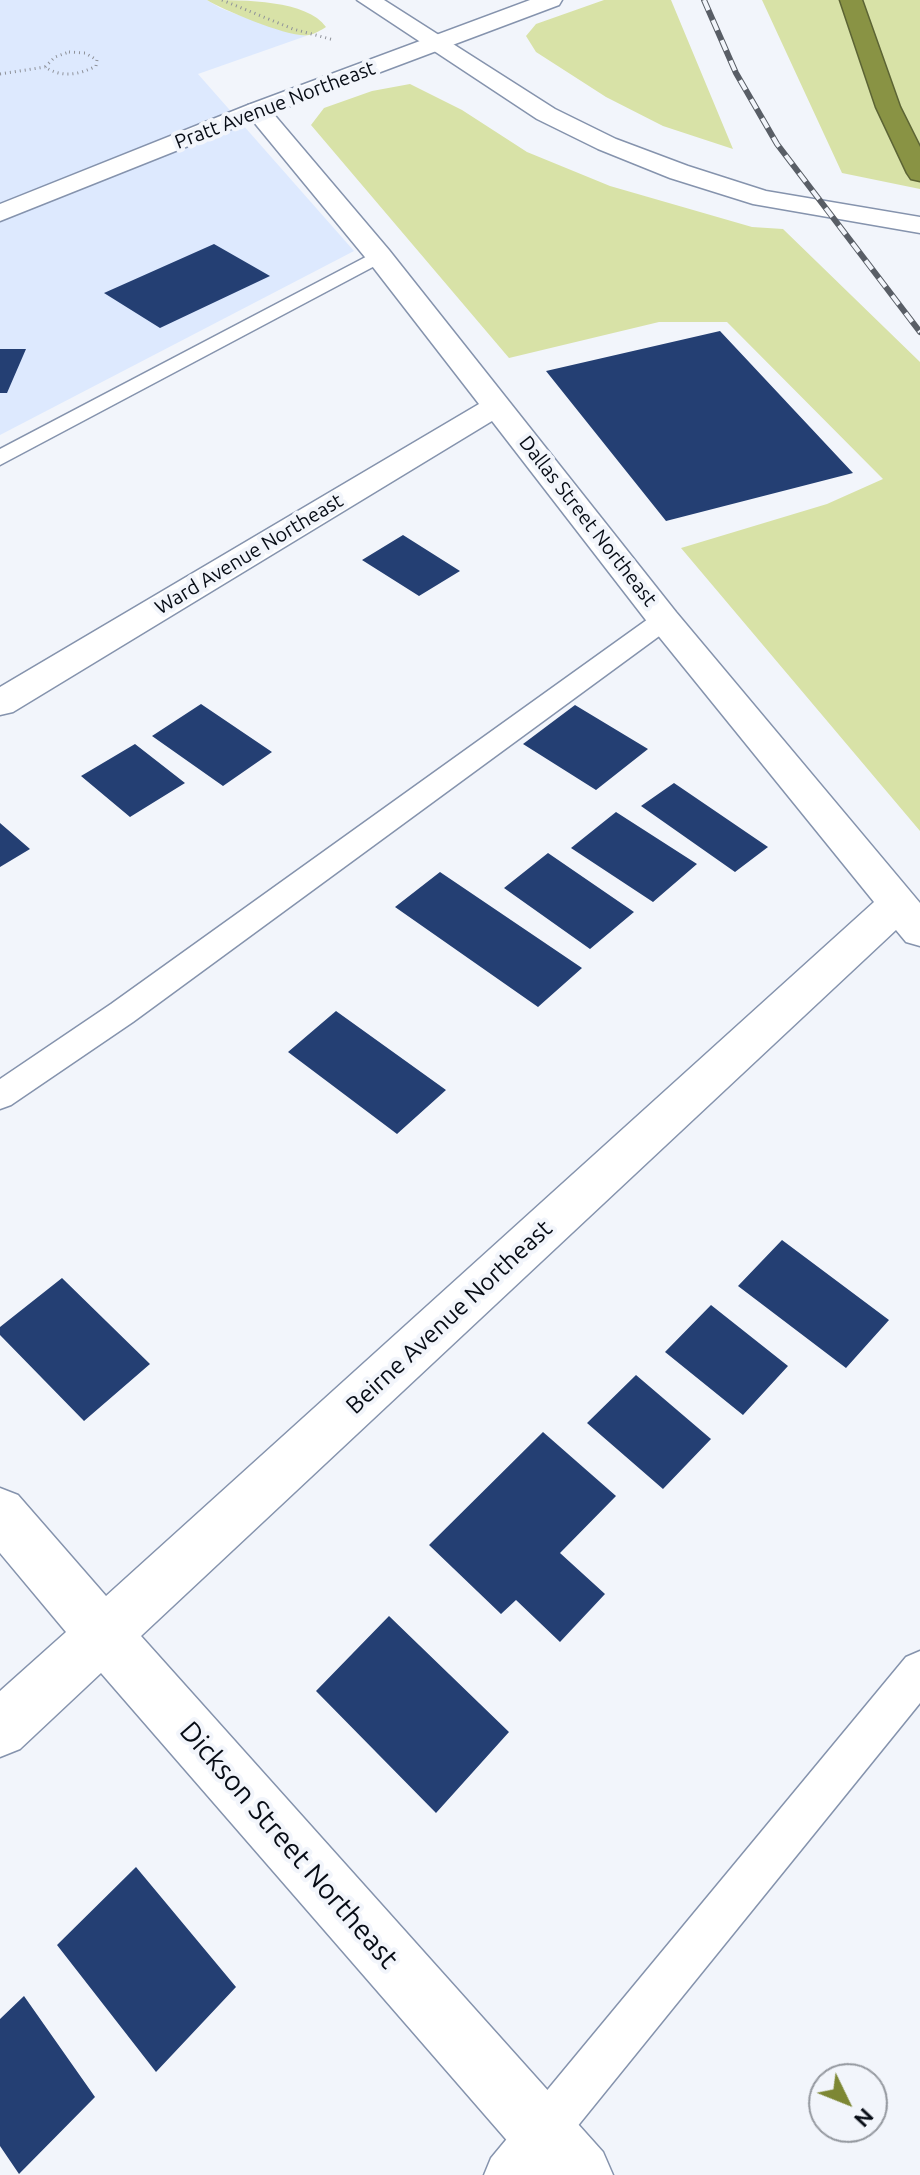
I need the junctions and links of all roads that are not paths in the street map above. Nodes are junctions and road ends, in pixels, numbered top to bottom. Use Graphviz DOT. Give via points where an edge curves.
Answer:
graph roads {
  1 [pos="368,0"];
  2 [pos="551,0"];
  3 [pos="851,0"];
  4 [pos="419,21"];
  5 [pos="437,44"];
  6 [pos="350,45"];
  7 [pos="257,110"];
  8 [pos="920,173"];
  9 [pos="0,213"];
  10 [pos="920,225"];
  11 [pos="379,256"];
  12 [pos="498,405"];
  13 [pos="0,458"];
  14 [pos="664,620"];
  15 [pos="0,703"];
  16 [pos="909,918"];
  17 [pos="0,1096"];
  18 [pos="0,1513"];
  19 [pos="103,1634"];
  20 [pos="920,1671"];
  21 [pos="0,1729"];
  22 [pos="526,2154"];
  23 [pos="580,2175"];
  1 -- 4 [label="street"];
  2 -- 5 [label="street, Pratt Avenue Northeast"];
  3 -- 8 [label="highway" via="888,107"];
  4 -- 5 [label="street"];
  4 -- 6 [label="street, Pratt Avenue Northeast"];
  5 -- 7 [label="street, Pratt Avenue Northeast"];
  5 -- 10 [label="street" via="546,114 679,172 762,198"];
  7 -- 9 [label="street, Pratt Avenue Northeast"];
  7 -- 11 [label="street, Dallas Street Northeast"];
  11 -- 12 [label="street, Dallas Street Northeast"];
  11 -- 13 [label="lane"];
  12 -- 14 [label="street, Dallas Street Northeast"];
  12 -- 15 [label="street, Ward Avenue Northeast"];
  14 -- 16 [label="street, Dallas Street Northeast"];
  14 -- 17 [label="lane"];
  16 -- 19 [label="street, Beirne Avenue Northeast"];
  18 -- 19 [label="street, Dickson Street Northeast"];
  19 -- 21 [label="street, Beirne Avenue Northeast"];
  19 -- 22 [label="street, Dickson Street Northeast"];
  20 -- 22 [label="lane"];
  22 -- 23 [label="street, Dickson Street Northeast"];
}
